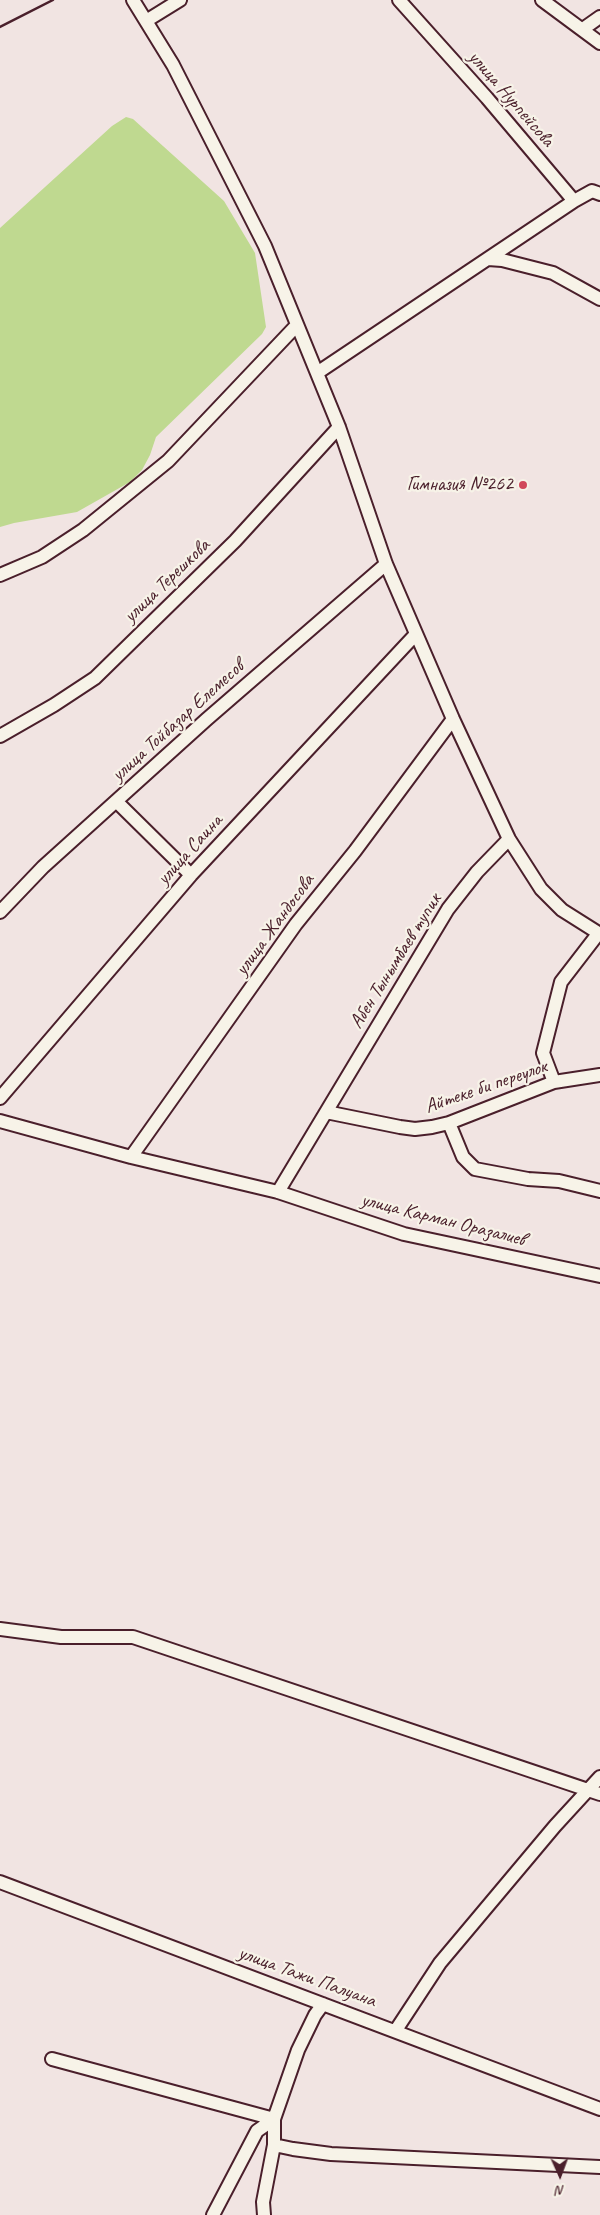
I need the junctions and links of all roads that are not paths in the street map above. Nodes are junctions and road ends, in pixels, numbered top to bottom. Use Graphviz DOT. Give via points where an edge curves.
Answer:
graph roads {
  1 [pos="133,0"];
  2 [pos="180,0"];
  3 [pos="399,0"];
  4 [pos="542,0"];
  5 [pos="600,17"];
  6 [pos="146,21"];
  7 [pos="584,29"];
  8 [pos="600,43"];
  9 [pos="597,189"];
  10 [pos="574,201"];
  11 [pos="488,259"];
  12 [pos="600,299"];
  13 [pos="297,325"];
  14 [pos="317,373"];
  15 [pos="340,427"];
  16 [pos="386,564"];
  17 [pos="0,575"];
  18 [pos="416,634"];
  19 [pos="453,719"];
  20 [pos="0,736"];
  21 [pos="116,801"];
  22 [pos="509,839"];
  23 [pos="191,875"];
  24 [pos="0,912"];
  25 [pos="599,934"];
  26 [pos="600,1075"];
  27 [pos="554,1082"];
  28 [pos="0,1098"];
  29 [pos="326,1112"];
  30 [pos="0,1121"];
  31 [pos="449,1123"];
  32 [pos="131,1157"];
  33 [pos="600,1191"];
  34 [pos="278,1192"];
  35 [pos="600,1276"];
  36 [pos="0,1629"];
  37 [pos="600,1777"];
  38 [pos="588,1789"];
  39 [pos="600,1794"];
  40 [pos="0,1882"];
  41 [pos="323,2004"];
  42 [pos="396,2030"];
  43 [pos="52,2059"];
  44 [pos="600,2109"];
  45 [pos="274,2119"];
  46 [pos="274,2144"];
  47 [pos="600,2167"];
  48 [pos="213,2215"];
  49 [pos="264,2215"];
  1 -- 6 [label="street"];
  2 -- 6 [label="street"];
  3 -- 10 [label="street, улица Нурпейсова"];
  4 -- 7 [label="street"];
  5 -- 7 [label="street"];
  6 -- 13 [label="street" via="174,65 265,246"];
  7 -- 8 [label="street"];
  9 -- 10 [label="street"];
  10 -- 11 [label="street"];
  11 -- 12 [label="street" via="553,273"];
  11 -- 14 [label="street"];
  13 -- 14 [label="street"];
  13 -- 17 [label="street" via="168,461 67,541 42,557"];
  14 -- 15 [label="street"];
  15 -- 16 [label="street"];
  15 -- 20 [label="street, улица Терешкова" via="235,541 95,678"];
  16 -- 18 [label="street"];
  16 -- 21 [label="street, улица Тойбазар Елемесов"];
  18 -- 19 [label="street"];
  18 -- 23 [label="street, улица Саина"];
  19 -- 22 [label="street"];
  19 -- 32 [label="street, улица Жандосова" via="296,924"];
  21 -- 23 [label="street"];
  21 -- 24 [label="street, улица Тойбазар Елемесов" via="43,866"];
  22 -- 25 [label="street" via="541,889 562,910"];
  22 -- 29 [label="street, Абен Тынымбаев тупик" via="448,909"];
  23 -- 28 [label="street, улица Саина"];
  25 -- 27 [label="street" via="561,982 543,1053"];
  26 -- 27 [label="street, Айтеке би переулок"];
  27 -- 31 [label="street, Айтеке би переулок"];
  29 -- 31 [label="street, Айтеке би переулок" via="415,1129"];
  29 -- 34 [label="street, Абен Тынымбаев тупик"];
  30 -- 32 [label="street, улица Карман Оразалиев"];
  31 -- 33 [label="street" via="463,1157 475,1169 559,1181"];
  32 -- 34 [label="street, улица Карман Оразалиев"];
  34 -- 35 [label="street, улица Карман Оразалиев" via="404,1234"];
  36 -- 38 [label="street" via="61,1638 133,1637"];
  37 -- 38 [label="street"];
  38 -- 39 [label="street"];
  38 -- 42 [label="street" via="440,1963"];
  40 -- 41 [label="street, улица Тажи Палуана"];
  41 -- 42 [label="street, улица Тажи Палуана"];
  41 -- 45 [label="street" via="298,2050"];
  42 -- 44 [label="street, улица Тажи Палуана"];
  43 -- 45 [label="street"];
  45 -- 46 [label="street"];
  45 -- 48 [label="street" via="257,2131"];
  46 -- 47 [label="street" via="331,2154"];
  46 -- 49 [label="street" via="263,2202"];
}
